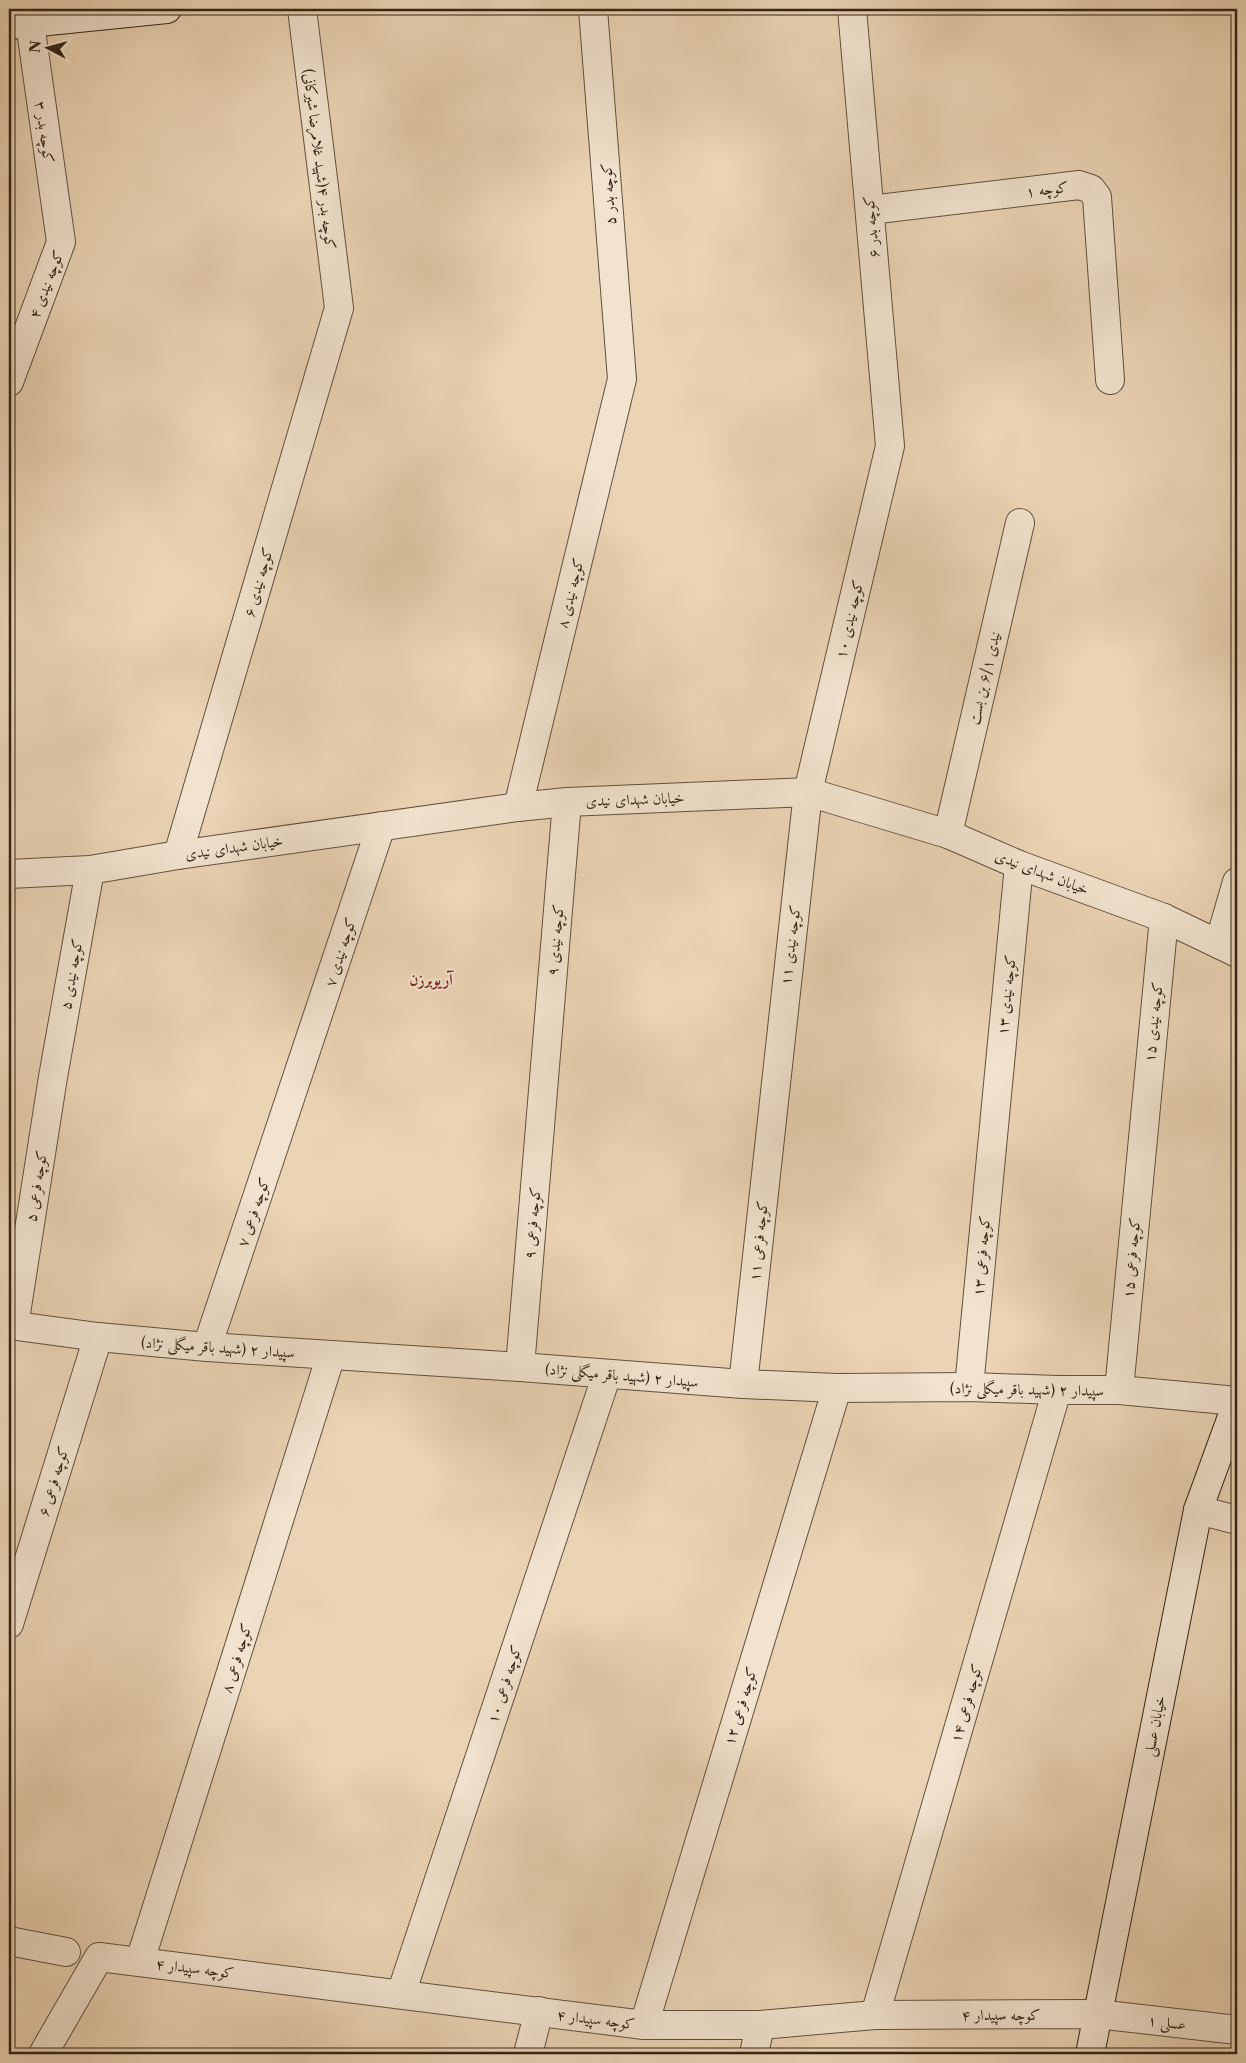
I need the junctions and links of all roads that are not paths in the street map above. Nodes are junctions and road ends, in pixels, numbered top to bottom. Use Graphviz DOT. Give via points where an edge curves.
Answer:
graph roads {
  1 [pos="167,9"];
  2 [pos="302,9"];
  3 [pos="593,9"];
  4 [pos="852,9"];
  5 [pos="22,19"];
  6 [pos="870,210"];
  7 [pos="61,242"];
  8 [pos="339,308"];
  9 [pos="622,379"];
  10 [pos="1110,380"];
  11 [pos="9,382"];
  12 [pos="890,446"];
  13 [pos="1020,523"];
  14 [pos="808,792"];
  15 [pos="566,802"];
  16 [pos="518,807"];
  17 [pos="381,826"];
  18 [pos="948,834"];
  19 [pos="178,856"];
  20 [pos="1019,865"];
  21 [pos="90,870"];
  22 [pos="9,874"];
  23 [pos="1237,882"];
  24 [pos="1164,918"];
  25 [pos="1228,948"];
  26 [pos="53,1077"];
  27 [pos="299,1077"];
  28 [pos="543,1079"];
  29 [pos="773,1098"];
  30 [pos="993,1124"];
  31 [pos="1142,1127"];
  32 [pos="12,1325"];
  33 [pos="98,1337"];
  34 [pos="207,1347"];
  35 [pos="331,1355"];
  36 [pos="520,1367"];
  37 [pos="607,1374"];
  38 [pos="743,1384"];
  39 [pos="969,1387"];
  40 [pos="836,1388"];
  41 [pos="1057,1390"];
  42 [pos="1119,1390"];
  43 [pos="1237,1402"];
  44 [pos="1198,1510"];
  45 [pos="1237,1520"];
  46 [pos="9,1624"];
  47 [pos="9,1941"];
  48 [pos="66,1952"];
  49 [pos="140,1961"];
  50 [pos="401,1994"];
  51 [pos="539,2011"];
  52 [pos="1097,2014"];
  53 [pos="875,2016"];
  54 [pos="644,2025"];
  55 [pos="760,2025"];
  56 [pos="1237,2030"];
  57 [pos="43,2054"];
  58 [pos="528,2054"];
  59 [pos="754,2054"];
  60 [pos="1090,2054"];
  1 -- 5 [label="street"];
  2 -- 8 [label="street, کوچه بدر ۴(شهید غلامرضا شیرکانی)"];
  3 -- 9 [label="street, کوچه بدر ۵"];
  4 -- 6 [label="street, کوچه بدر ۶"];
  5 -- 7 [label="street, کوچه بدر ۳"];
  6 -- 10 [label="street, کوچه ۱" via="1079,185 1091,189 1097,197"];
  6 -- 12 [label="street, کوچه بدر ۶"];
  7 -- 11 [label="street, کوچه نیدی ۴"];
  8 -- 19 [label="street, کوچه نیدی ۶"];
  9 -- 16 [label="street, کوچه نیدی ۸"];
  12 -- 14 [label="street, کوچه نیدی ۱۰"];
  13 -- 18 [label="street, نیدی ۶/۱ بن بست"];
  14 -- 15 [label="street, خیابان شهدای نیدی"];
  14 -- 18 [label="street, خیابان شهدای نیدی"];
  14 -- 29 [label="street, کوچه نیدی ۱۱"];
  15 -- 16 [label="street, خیابان شهدای نیدی"];
  15 -- 28 [label="street, کوچه نیدی ۹"];
  16 -- 17 [label="street, خیابان شهدای نیدی"];
  17 -- 19 [label="street, خیابان شهدای نیدی"];
  17 -- 27 [label="street, کوچه نیدی ۷"];
  18 -- 20 [label="street, خیابان شهدای نیدی"];
  19 -- 21 [label="street, خیابان شهدای نیدی"];
  20 -- 24 [label="street, خیابان شهدای نیدی"];
  20 -- 30 [label="street, کوچه نیدی ۱۳"];
  21 -- 22 [label="street, خیابان شهدای نیدی"];
  21 -- 26 [label="street, کوچه نیدی ۵"];
  23 -- 25 [label="street"];
  24 -- 25 [label="street, خیابان شهدای نیدی"];
  24 -- 31 [label="street, کوچه نیدی ۱۵"];
  26 -- 32 [label="street, کوچه فرعی ۵"];
  27 -- 34 [label="street, کوچه فرعی ۷"];
  28 -- 36 [label="street, کوچه فرعی ۹"];
  29 -- 38 [label="street, کوچه فرعی ۱۱"];
  30 -- 39 [label="street, کوچه فرعی ۱۳"];
  31 -- 42 [label="street, کوچه فرعی ۱۵"];
  32 -- 33 [label="street, سپیدار ۲ (شهید باقر میگلی نژاد)"];
  33 -- 34 [label="street, سپیدار ۲ (شهید باقر میگلی نژاد)"];
  33 -- 46 [label="street, کوچه فرعی ۶"];
  34 -- 35 [label="street, سپیدار ۲ (شهید باقر میگلی نژاد)"];
  35 -- 36 [label="street, سپیدار ۲ (شهید باقر میگلی نژاد)"];
  35 -- 49 [label="street, کوچه فرعی ۸"];
  36 -- 37 [label="street, سپیدار ۲ (شهید باقر میگلی نژاد)"];
  37 -- 38 [label="street, سپیدار ۲ (شهید باقر میگلی نژاد)"];
  37 -- 50 [label="street, کوچه فرعی ۱۰"];
  38 -- 40 [label="street, سپیدار ۲ (شهید باقر میگلی نژاد)"];
  39 -- 40 [label="street, سپیدار ۲ (شهید باقر میگلی نژاد)"];
  39 -- 41 [label="street, سپیدار ۲ (شهید باقر میگلی نژاد)"];
  40 -- 54 [label="street, کوچه فرعی ۱۲"];
  41 -- 42 [label="street, سپیدار ۲ (شهید باقر میگلی نژاد)"];
  41 -- 53 [label="street, کوچه فرعی ۱۴"];
  42 -- 43 [label="street, سپیدار ۲ (شهید باقر میگلی نژاد)"];
  43 -- 44 [label="street, خیابان عسلی"];
  44 -- 45 [label="street"];
  44 -- 52 [label="street, خیابان عسلی"];
  47 -- 48 [label="street"];
  49 -- 50 [label="street, کوچه سپیدار ۴"];
  49 -- 57 [label="street, کوچه سپیدار ۴" via="99,1957"];
  50 -- 51 [label="street, کوچه سپیدار ۴"];
  51 -- 54 [label="street, کوچه سپیدار ۴"];
  51 -- 58 [label="street"];
  52 -- 53 [label="street, کوچه سپیدار ۴"];
  52 -- 56 [label="street, عسلی ۱"];
  52 -- 60 [label="street, خیابان عسلی"];
  53 -- 55 [label="street, کوچه سپیدار ۴"];
  54 -- 55 [label="street, کوچه سپیدار ۴"];
  55 -- 59 [label="street"];
}
